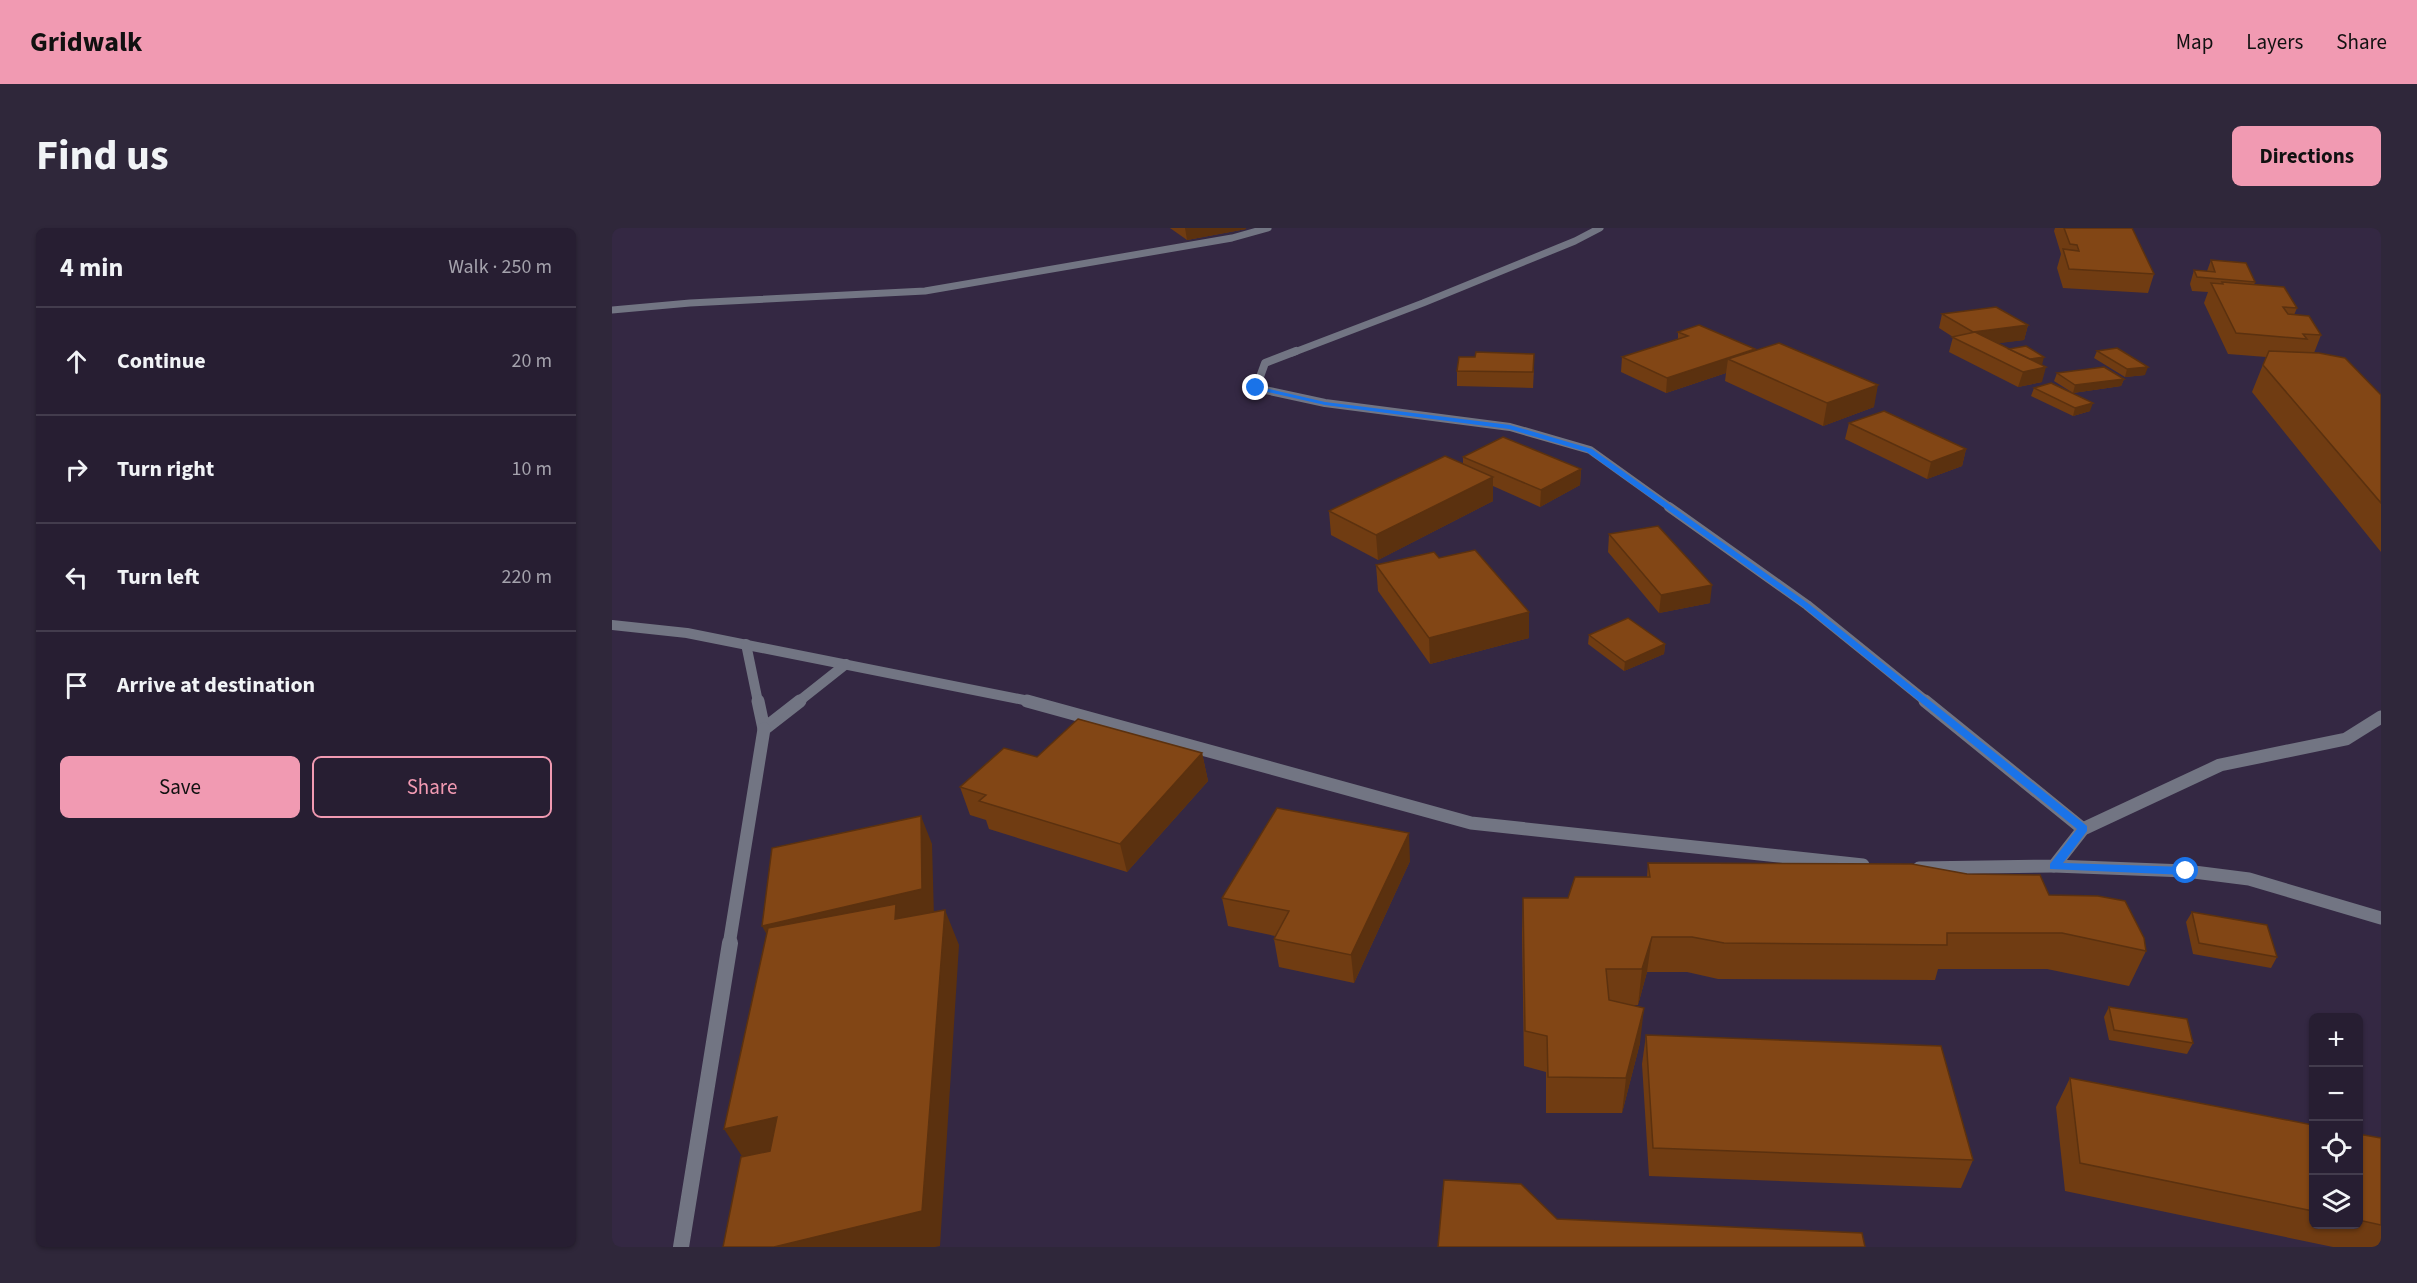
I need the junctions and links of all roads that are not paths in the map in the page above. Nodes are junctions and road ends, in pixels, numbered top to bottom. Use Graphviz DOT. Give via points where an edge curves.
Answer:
graph roads {
  1 [pos="1268,228"];
  2 [pos="1600,228"];
  3 [pos="612,310"];
  4 [pos="612,625"];
  5 [pos="746,644"];
  6 [pos="846,664"];
  7 [pos="2381,717"];
  8 [pos="764,729"];
  9 [pos="2083,828"];
  10 [pos="1872,866"];
  11 [pos="2054,867"];
  12 [pos="1907,869"];
  13 [pos="2381,918"];
  14 [pos="681,1247"];
  1 -- 3 [label="street" via="1233,238 925,291"];
  2 -- 9 [label="street" via="1423,303 1265,363 1256,388 1325,404 1510,427 1590,450 1806,605"];
  4 -- 5 [label="street"];
  5 -- 6 [label="street"];
  5 -- 8 [label="street"];
  6 -- 8 [label="street"];
  6 -- 10 [label="street" via="1034,702 1471,823"];
  7 -- 9 [label="street" via="2346,739 2220,765"];
  8 -- 14 [label="street"];
  9 -- 11 [label="street"];
  11 -- 12 [label="street"];
  11 -- 13 [label="street" via="2186,871 2249,879"];
}
